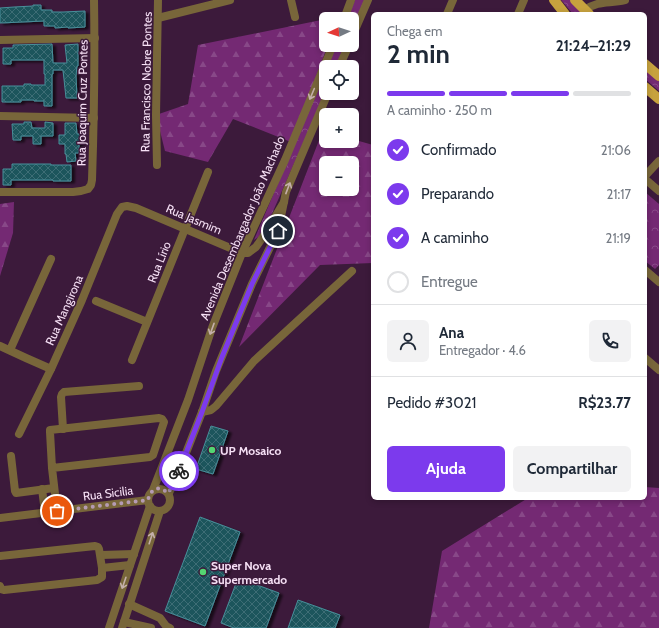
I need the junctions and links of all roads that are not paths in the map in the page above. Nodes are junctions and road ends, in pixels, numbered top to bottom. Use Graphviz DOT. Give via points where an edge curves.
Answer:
graph roads {
  1 [pos="94,0"];
  2 [pos="158,0"];
  3 [pos="230,0"];
  4 [pos="291,0"];
  5 [pos="351,0"];
  6 [pos="368,0"];
  7 [pos="453,0"];
  8 [pos="524,0"];
  9 [pos="554,0"];
  10 [pos="575,0"];
  11 [pos="625,0"];
  12 [pos="347,12"];
  13 [pos="448,12"];
  14 [pos="519,12"];
  15 [pos="563,12"];
  16 [pos="583,12"];
  17 [pos="585,12"];
  18 [pos="295,17"];
  19 [pos="158,18"];
  20 [pos="359,21"];
  21 [pos="95,38"];
  22 [pos="0,40"];
  23 [pos="330,52"];
  24 [pos="647,66"];
  25 [pos="659,76"];
  26 [pos="647,89"];
  27 [pos="659,99"];
  28 [pos="325,100"];
  29 [pos="0,116"];
  30 [pos="94,118"];
  31 [pos="659,161"];
  32 [pos="157,165"];
  33 [pos="208,172"];
  34 [pos="647,175"];
  35 [pos="647,179"];
  36 [pos="659,191"];
  37 [pos="0,192"];
  38 [pos="284,202"];
  39 [pos="136,208"];
  40 [pos="185,229"];
  41 [pos="242,253"];
  42 [pos="51,259"];
  43 [pos="352,271"];
  44 [pos="647,272"];
  45 [pos="659,282"];
  46 [pos="96,301"];
  47 [pos="147,322"];
  48 [pos="0,346"];
  49 [pos="10,350"];
  50 [pos="132,360"];
  51 [pos="647,360"];
  52 [pos="51,369"];
  53 [pos="659,370"];
  54 [pos="139,386"];
  55 [pos="202,412"];
  56 [pos="63,429"];
  57 [pos="19,434"];
  58 [pos="11,456"];
  59 [pos="52,468"];
  60 [pos="54,488"];
  61 [pos="42,489"];
  62 [pos="153,490"];
  63 [pos="168,493"];
  64 [pos="149,503"];
  65 [pos="57,511"];
  66 [pos="160,511"];
  67 [pos="45,512"];
  68 [pos="0,518"];
  69 [pos="134,554"];
  70 [pos="101,555"];
  71 [pos="0,556"];
  72 [pos="130,565"];
  73 [pos="102,568"];
  74 [pos="0,586"];
  75 [pos="129,604"];
  76 [pos="123,625"];
  77 [pos="166,627"];
  78 [pos="109,628"];
  79 [pos="151,628"];
  1 -- 21 [label="street, Rua Joaquim Cruz Pontes"];
  2 -- 19 [label="street, Rua Francisco Nobre Pontes"];
  3 -- 19 [label="street"];
  4 -- 18 [label="street"];
  5 -- 12 [label="street"];
  6 -- 20 [label="street"];
  7 -- 13 [label="street"];
  8 -- 14 [label="street"];
  9 -- 15 [label="main road"];
  10 -- 16 [label="main road"];
  11 -- 17 [label="street" via="600,3 591,6"];
  19 -- 32 [label="street, Rua Francisco Nobre Pontes"];
  21 -- 22 [label="street"];
  21 -- 30 [label="street, Rua Joaquim Cruz Pontes"];
  23 -- 41 [label="street, Avenida Desembargador João Machado, one-way" via="285,160"];
  24 -- 25 [label="main road"];
  26 -- 27 [label="main road"];
  38 -- 28 [label="street, one-way"];
  29 -- 30 [label="street"];
  30 -- 37 [label="street, Rua Joaquim Cruz Pontes" via="92,180 88,189 73,192"];
  31 -- 34 [label="street"];
  33 -- 40 [label="street, Rua Lírio"];
  35 -- 36 [label="street"];
  38 -- 41 [label="street" via="256,247 248,253"];
  38 -- 55 [label="street" via="278,231 252,284"];
  39 -- 40 [label="street, Rua Jasmim"];
  39 -- 52 [label="street, Rua Mangirona" via="124,206 117,214"];
  40 -- 41 [label="street, Rua Jasmim"];
  40 -- 47 [label="street, Rua Lírio"];
  41 -- 62 [label="street, Avenida Desembargador João Machado, one-way"];
  42 -- 49 [label="street"];
  43 -- 55 [label="street" via="254,361 212,410"];
  44 -- 45 [label="street"];
  46 -- 47 [label="street"];
  47 -- 50 [label="street, Rua Lírio"];
  48 -- 49 [label="street"];
  49 -- 52 [label="street"];
  51 -- 53 [label="street"];
  52 -- 57 [label="street, Rua Mangirona"];
  54 -- 56 [label="street" via="64,392 61,397"];
  55 -- 63 [label="street" via="175,482"];
  56 -- 59 [label="street" via="50,430"];
  56 -- 59 [label="street" via="159,418 164,422 153,455 148,458"];
  58 -- 61 [label="street" via="16,493"];
  59 -- 60 [label="street"];
  60 -- 61 [label="street"];
  60 -- 65 [label="street"];
  61 -- 67 [label="street"];
  62 -- 63 [label="street" via="164,489"];
  62 -- 64 [label="street" via="149,495"];
  63 -- 66 [label="street" via="169,504 166,509"];
  64 -- 65 [label="street, Rua Sicilia"];
  64 -- 66 [label="street" via="154,510"];
  64 -- 69 [label="street"];
  65 -- 67 [label="street, Rua Sicilia"];
  75 -- 66 [label="street, one-way"];
  67 -- 68 [label="street, Rua Sicilia"];
  69 -- 70 [label="street"];
  69 -- 72 [label="street"];
  70 -- 71 [label="street" via="95,546"];
  70 -- 73 [label="street"];
  72 -- 73 [label="street"];
  72 -- 78 [label="street, one-way"];
  73 -- 74 [label="street" via="102,577 98,580 4,590"];
  75 -- 76 [label="street"];
  75 -- 77 [label="street" via="160,618"];
  76 -- 79 [label="street"];
}
